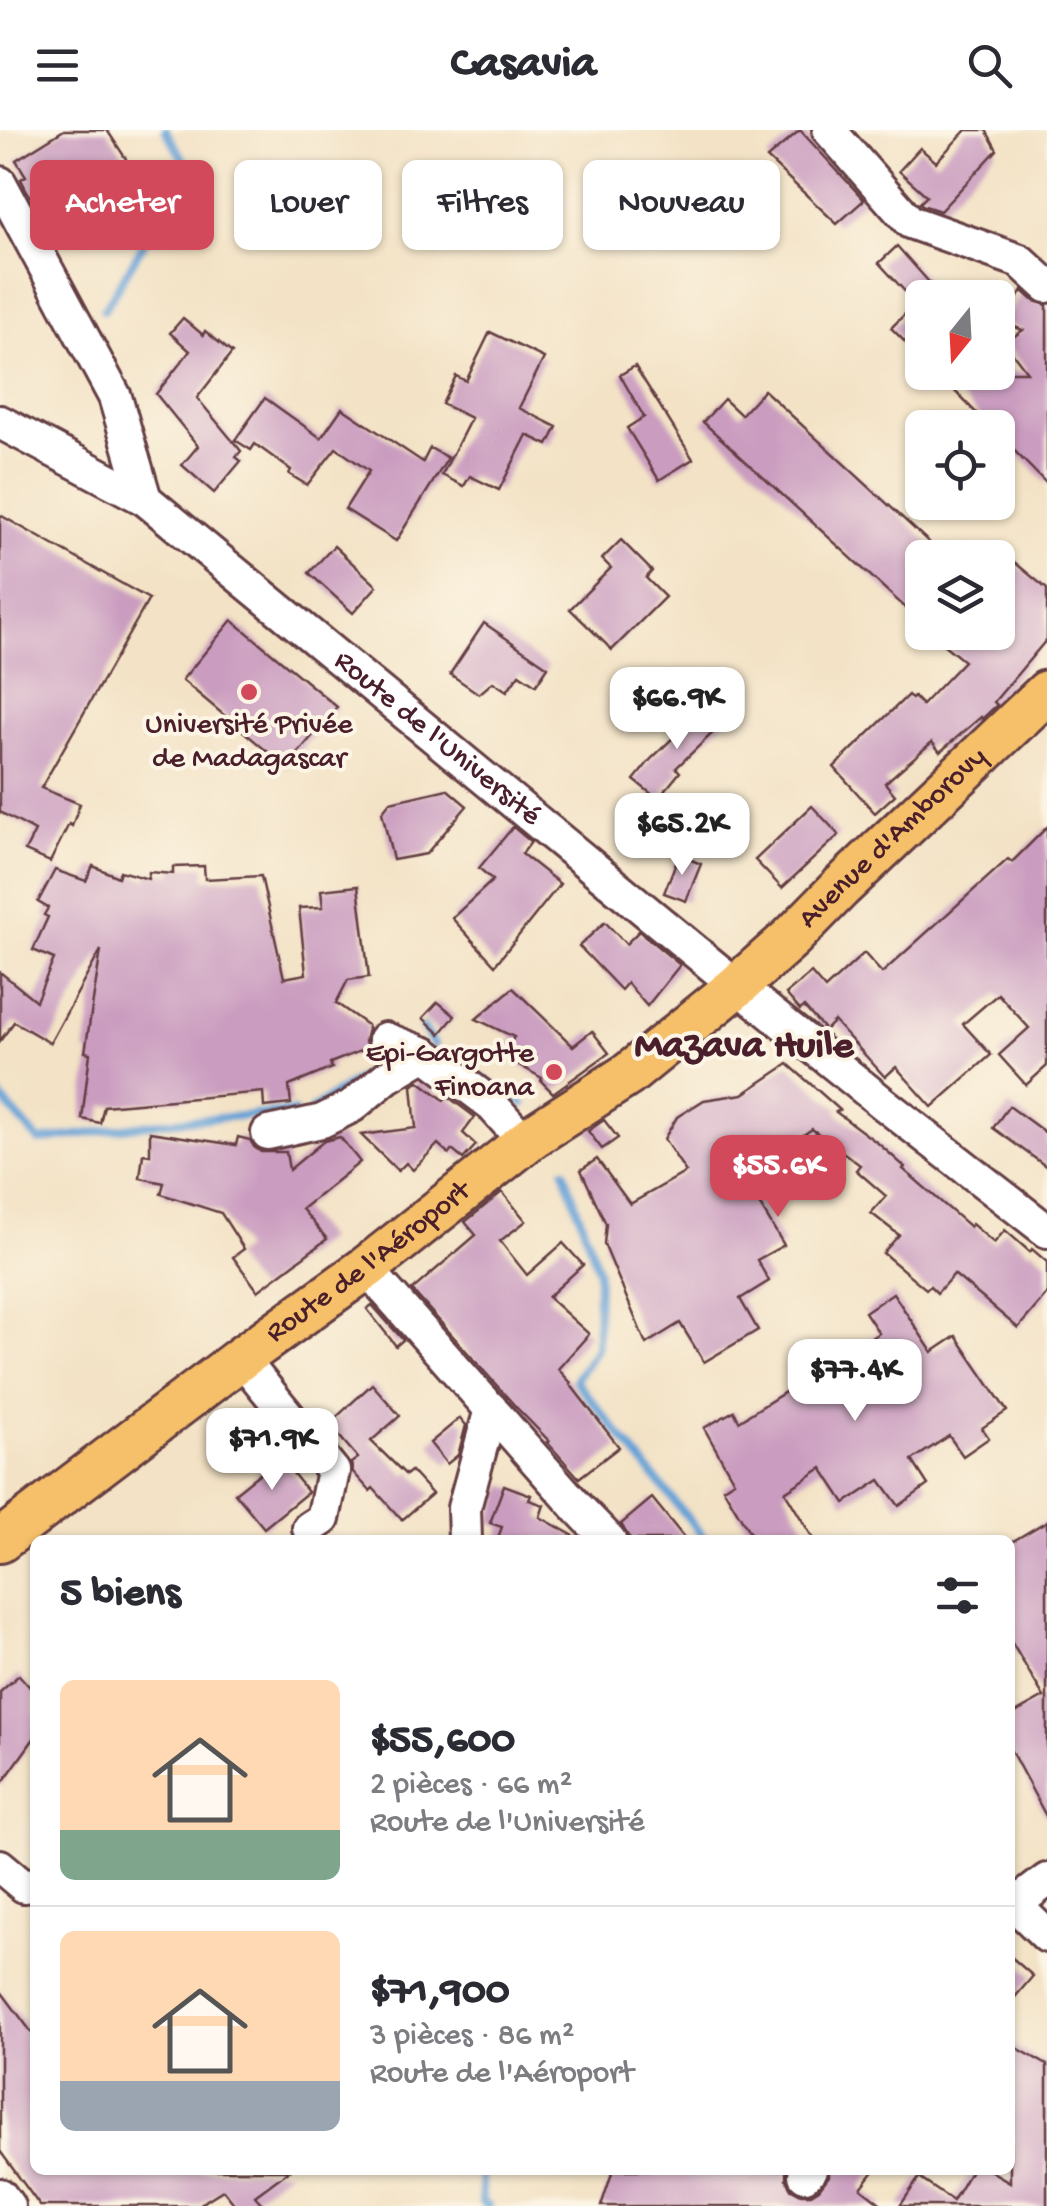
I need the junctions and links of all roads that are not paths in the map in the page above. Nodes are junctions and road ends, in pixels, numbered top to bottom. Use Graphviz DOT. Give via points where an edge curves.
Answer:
graph roads {
  1 [pos="829,130"];
  2 [pos="0,183"];
  3 [pos="1047,286"];
  4 [pos="0,422"];
  5 [pos="145,499"];
  6 [pos="1047,692"];
  7 [pos="738,986"];
  8 [pos="385,1039"];
  9 [pos="425,1054"];
  10 [pos="268,1133"];
  11 [pos="526,1142"];
  12 [pos="1047,1231"];
  13 [pos="366,1268"];
  14 [pos="241,1358"];
  15 [pos="492,1410"];
  16 [pos="308,1528"];
  17 [pos="465,1535"];
  18 [pos="605,1535"];
  19 [pos="0,1541"];
  20 [pos="0,1866"];
  21 [pos="1047,1880"];
  22 [pos="30,1885"];
  23 [pos="1015,1904"];
  24 [pos="1015,1909"];
  25 [pos="1047,1936"];
  26 [pos="0,2196"];
  27 [pos="8,2206"];
  1 -- 3 [label="street" via="910,222 1020,261"];
  2 -- 5 [label="street" via="115,396"];
  4 -- 5 [label="street, Route de l'Université"];
  5 -- 7 [label="street, Route de l'Université"];
  6 -- 7 [label="main road, Avenue d'Amborovy"];
  7 -- 11 [label="main road, Route de l'Aéroport" via="629,1074"];
  7 -- 12 [label="street, Route de l'Université"];
  8 -- 9 [label="street"];
  9 -- 10 [label="street" via="352,1106 322,1121"];
  9 -- 11 [label="street" via="490,1103"];
  11 -- 13 [label="main road, Route de l'Aéroport"];
  13 -- 14 [label="main road, Route de l'Aéroport"];
  13 -- 15 [label="street"];
  14 -- 16 [label="street" via="333,1471 323,1519"];
  14 -- 19 [label="main road, Route de l'Aéroport"];
  15 -- 17 [label="street" via="464,1508"];
  15 -- 18 [label="street"];
  20 -- 22 [label="street"];
  21 -- 23 [label="street"];
  24 -- 25 [label="street"];
  26 -- 27 [label="street"];
}
